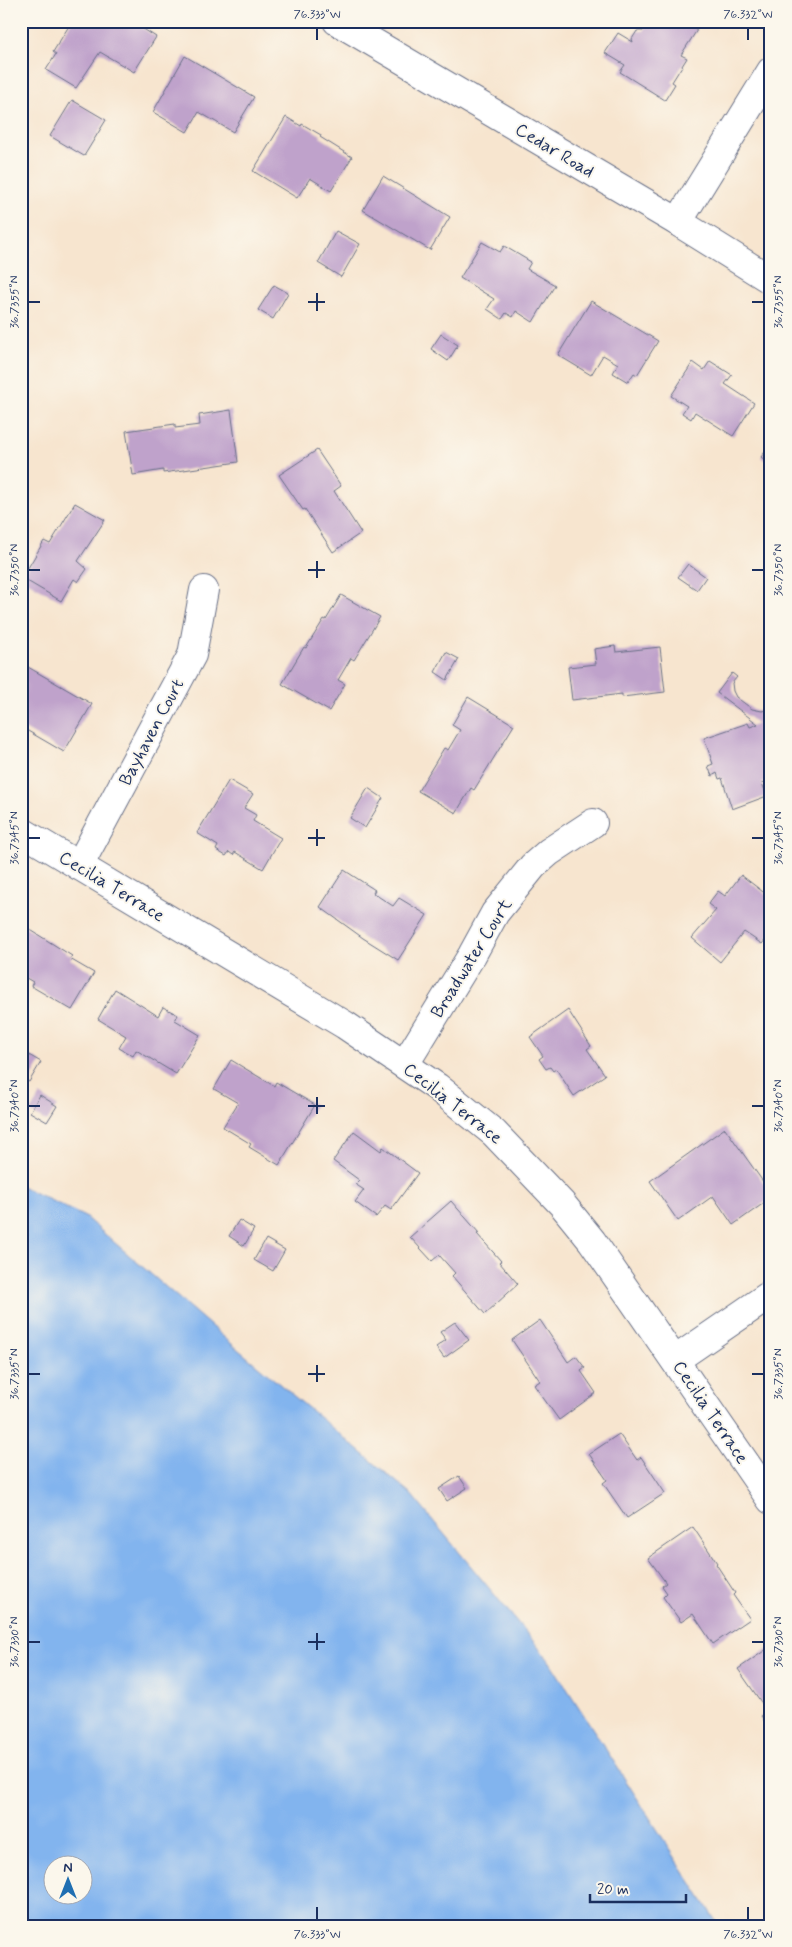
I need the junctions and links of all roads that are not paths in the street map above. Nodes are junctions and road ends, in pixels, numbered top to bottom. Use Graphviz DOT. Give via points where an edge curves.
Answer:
graph roads {
  1 [pos="337,21"];
  2 [pos="771,71"];
  3 [pos="678,222"];
  4 [pos="771,280"];
  5 [pos="204,590"];
  6 [pos="593,823"];
  7 [pos="21,831"];
  8 [pos="79,866"];
  9 [pos="405,1064"];
  10 [pos="771,1294"];
  11 [pos="675,1360"];
  12 [pos="771,1500"];
  1 -- 3 [label="street, Cedar Road"];
  2 -- 3 [label="street"];
  3 -- 4 [label="street, Cedar Road"];
  5 -- 8 [label="street, Bayhaven Court" via="192,656"];
  6 -- 9 [label="street, Broadwater Court" via="533,866 495,913"];
  7 -- 8 [label="street, Cecilia Terrace"];
  8 -- 9 [label="street, Cecilia Terrace" via="346,1025"];
  9 -- 11 [label="street, Cecilia Terrace" via="494,1133 562,1204 592,1241"];
  10 -- 11 [label="street"];
  11 -- 12 [label="street, Cecilia Terrace"];
}
